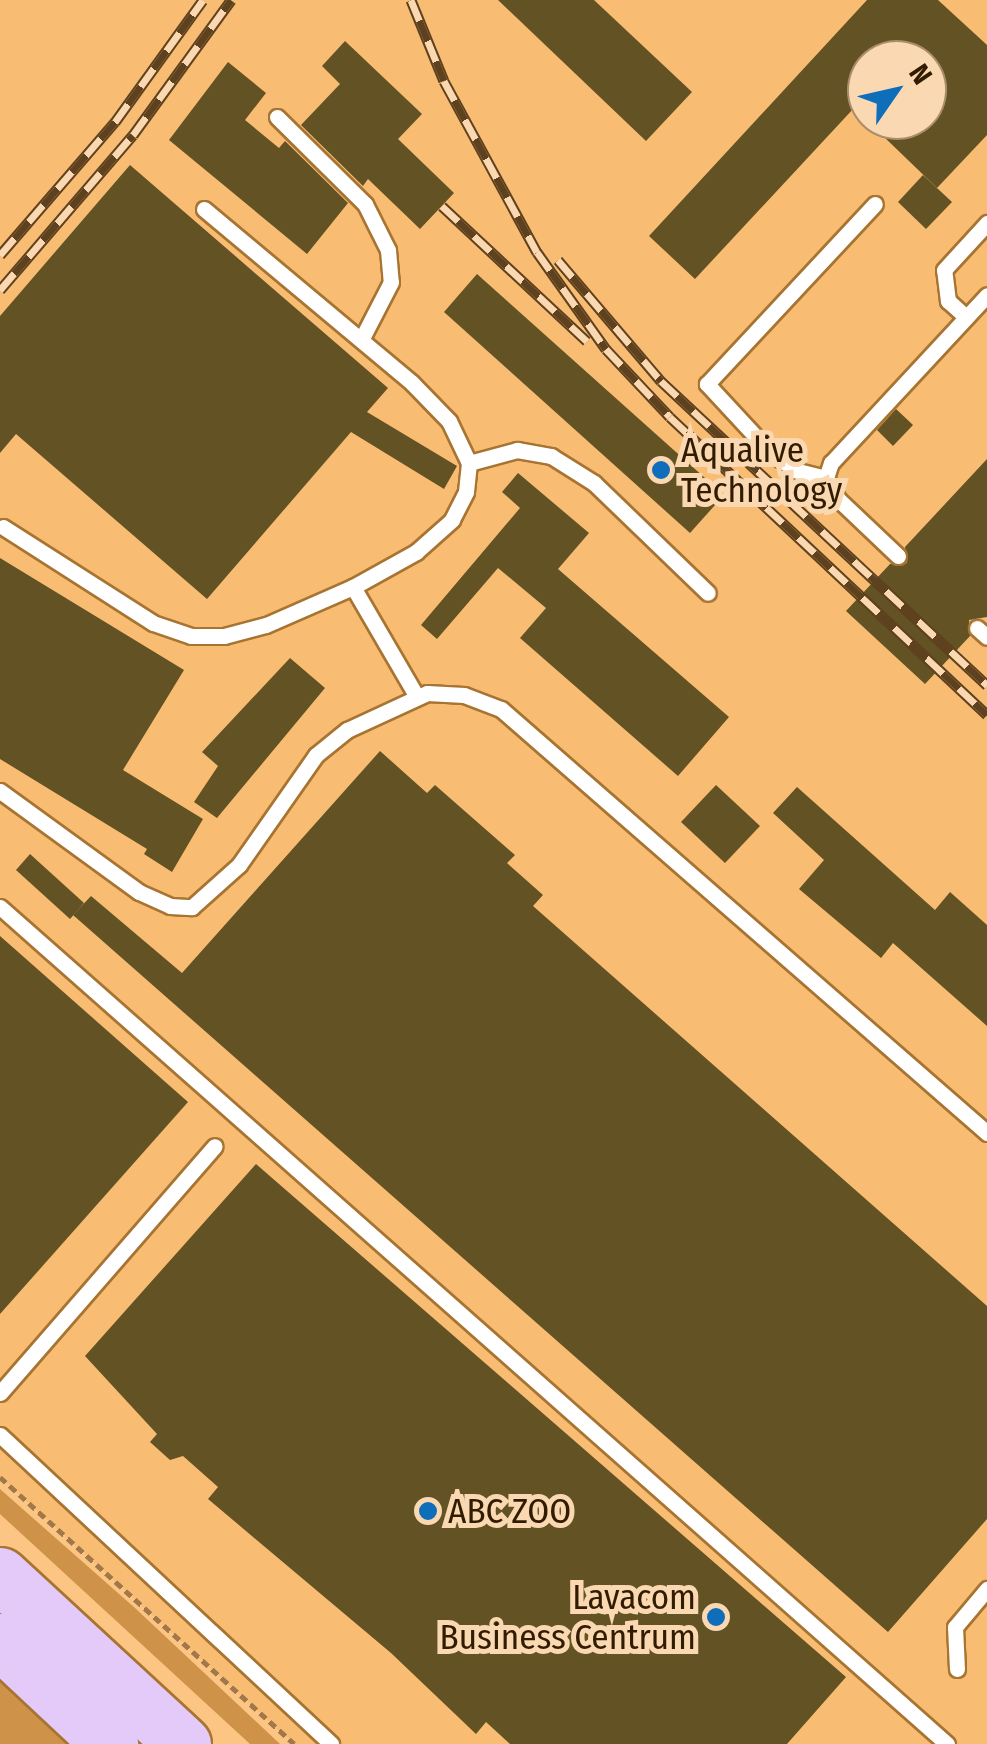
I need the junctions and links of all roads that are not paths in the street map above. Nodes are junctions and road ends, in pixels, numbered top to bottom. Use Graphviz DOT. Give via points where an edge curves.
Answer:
graph roads {
  1 [pos="277,116"];
  2 [pos="875,204"];
  3 [pos="204,208"];
  4 [pos="987,223"];
  5 [pos="987,295"];
  6 [pos="966,318"];
  7 [pos="361,340"];
  8 [pos="469,464"];
  9 [pos="826,478"];
  10 [pos="3,527"];
  11 [pos="898,556"];
  12 [pos="353,588"];
  13 [pos="708,593"];
  14 [pos="417,697"];
  15 [pos="0,791"];
  16 [pos="0,908"];
  17 [pos="987,1133"];
  18 [pos="215,1146"];
  19 [pos="0,1393"];
  20 [pos="0,1435"];
  21 [pos="0,1575"];
  22 [pos="987,1588"];
  23 [pos="0,1641"];
  24 [pos="956,1669"];
  25 [pos="110,1744"];
  26 [pos="183,1744"];
  27 [pos="331,1744"];
  28 [pos="947,1744"];
  1 -- 7 [label="lane" via="364,204 388,250 391,282"];
  2 -- 9 [label="lane" via="707,384 770,452 795,470"];
  3 -- 7 [label="lane"];
  4 -- 6 [label="lane" via="944,270 948,301"];
  5 -- 6 [label="lane"];
  6 -- 9 [label="lane" via="830,463"];
  7 -- 8 [label="lane" via="449,421"];
  8 -- 12 [label="lane" via="466,492 452,520 416,552"];
  8 -- 13 [label="lane" via="517,450 551,456 594,483"];
  9 -- 11 [label="lane" via="838,499"];
  10 -- 12 [label="lane" via="153,623 191,636 266,625"];
  12 -- 14 [label="lane"];
  14 -- 15 [label="lane" via="347,730 316,755 238,865 192,906 170,906 139,892"];
  14 -- 17 [label="lane" via="464,694 502,709"];
  16 -- 28 [label="lane"];
  18 -- 19 [label="lane"];
  20 -- 27 [label="lane"];
  21 -- 26 [label="highway"];
  22 -- 24 [label="lane" via="955,1627"];
  23 -- 25 [label="highway"];
}
